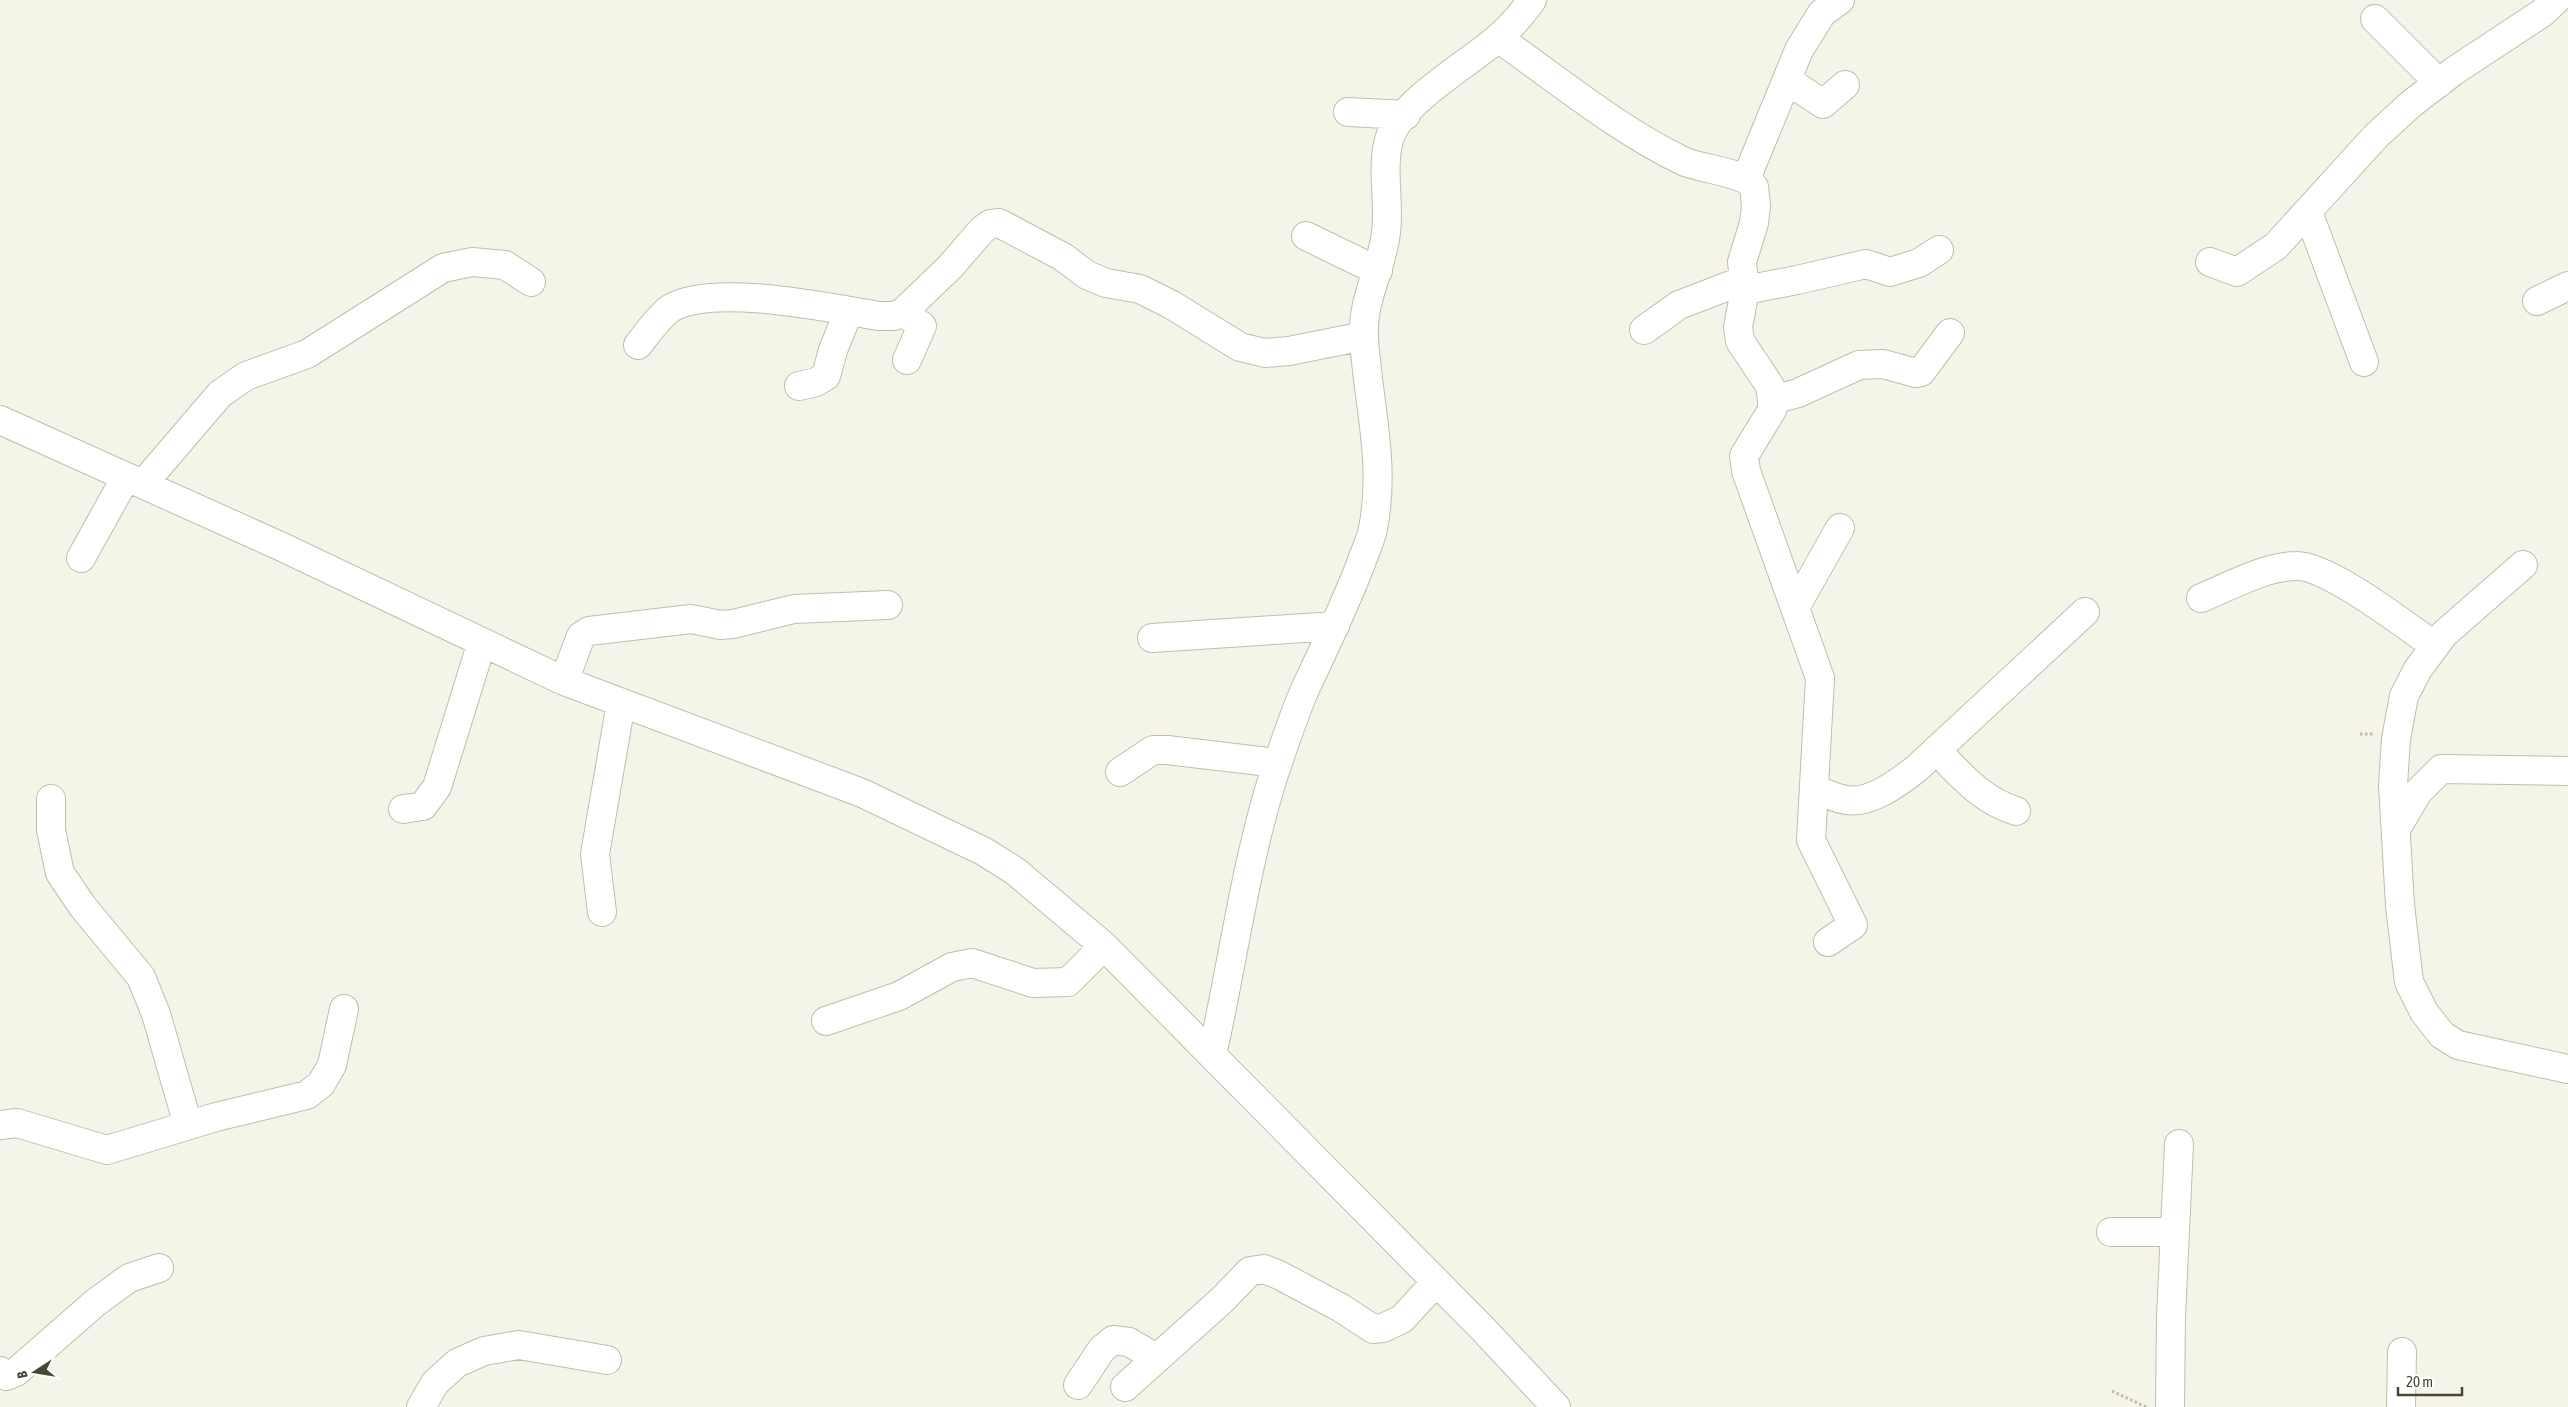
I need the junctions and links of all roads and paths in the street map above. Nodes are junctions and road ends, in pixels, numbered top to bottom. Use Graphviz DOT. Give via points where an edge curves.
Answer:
graph roads {
  1 [pos="1532,0"];
  2 [pos="1840,0"];
  3 [pos="2556,0"];
  4 [pos="2375,19"];
  5 [pos="1498,38"];
  6 [pos="1787,80"];
  7 [pos="2439,83"];
  8 [pos="1845,86"];
  9 [pos="1348,112"];
  10 [pos="1406,115"];
  11 [pos="1746,179"];
  12 [pos="2308,212"];
  13 [pos="1306,236"];
  14 [pos="1940,250"];
  15 [pos="2210,262"];
  16 [pos="1378,271"];
  17 [pos="531,282"];
  18 [pos="1744,285"];
  19 [pos="2568,286"];
  20 [pos="2537,301"];
  21 [pos="849,311"];
  22 [pos="904,312"];
  23 [pos="1644,330"];
  24 [pos="1950,332"];
  25 [pos="1364,336"];
  26 [pos="638,345"];
  27 [pos="907,360"];
  28 [pos="2364,362"];
  29 [pos="798,386"];
  30 [pos="1772,400"];
  31 [pos="0,420"];
  32 [pos="134,481"];
  33 [pos="1840,528"];
  34 [pos="81,558"];
  35 [pos="2523,564"];
  36 [pos="2201,598"];
  37 [pos="888,605"];
  38 [pos="1796,606"];
  39 [pos="2085,612"];
  40 [pos="1335,626"];
  41 [pos="1152,638"];
  42 [pos="482,642"];
  43 [pos="2435,646"];
  44 [pos="564,681"];
  45 [pos="621,703"];
  46 [pos="1936,750"];
  47 [pos="1278,763"];
  48 [pos="2568,771"];
  49 [pos="1120,772"];
  50 [pos="1814,789"];
  51 [pos="52,799"];
  52 [pos="404,809"];
  53 [pos="2016,811"];
  54 [pos="2396,829"];
  55 [pos="602,912"];
  56 [pos="1828,942"];
  57 [pos="1104,946"];
  58 [pos="344,1009"];
  59 [pos="826,1021"];
  60 [pos="1212,1055"];
  61 [pos="2568,1069"];
  62 [pos="0,1125"];
  63 [pos="188,1125"];
  64 [pos="2178,1144"];
  65 [pos="2111,1232"];
  66 [pos="2175,1232"];
  67 [pos="159,1268"];
  68 [pos="1436,1282"];
  69 [pos="2402,1352"];
  70 [pos="1156,1358"];
  71 [pos="607,1360"];
  72 [pos="0,1371"];
  73 [pos="1078,1385"];
  74 [pos="1125,1387"];
  75 [pos="2112,1391"];
  76 [pos="421,1407"];
  77 [pos="1556,1407"];
  78 [pos="2146,1407"];
  79 [pos="2170,1407"];
  80 [pos="2401,1407"];
  1 -- 5 [label="street"];
  2 -- 6 [label="street" via="1822,12"];
  3 -- 7 [label="street" via="2542,13"];
  4 -- 7 [label="street"];
  5 -- 10 [label="street" via="1419,99"];
  5 -- 11 [label="street" via="1656,147 1686,162"];
  6 -- 8 [label="street" via="1823,104"];
  6 -- 11 [label="street"];
  7 -- 12 [label="street" via="2376,136"];
  9 -- 10 [label="street"];
  10 -- 16 [label="street" via="1389,140 1386,231"];
  11 -- 18 [label="street" via="1754,187 1756,206 1742,262"];
  12 -- 15 [label="street" via="2276,246 2242,271"];
  12 -- 28 [label="street"];
  13 -- 16 [label="street"];
  14 -- 18 [label="street" via="1919,263 1890,272 1866,264 1797,280"];
  16 -- 25 [label="street" via="1366,300"];
  17 -- 32 [label="street" via="505,265 472,262 443,268 307,354 246,376 220,394"];
  18 -- 23 [label="street" via="1679,306"];
  18 -- 30 [label="street" via="1738,327 1740,341 1770,386"];
  19 -- 20 [label="street"];
  21 -- 22 [label="street" via="894,316"];
  21 -- 26 [label="street" via="785,300 698,297 670,309"];
  21 -- 29 [label="street" via="826,376"];
  22 -- 25 [label="street" via="982,230 990,224 999,223 1063,257 1087,275 1106,283 1140,289 1172,305 1240,347 1266,353 1281,352"];
  22 -- 27 [label="street" via="922,326"];
  24 -- 30 [label="street" via="1921,372 1883,364 1859,365 1798,393"];
  25 -- 40 [label="street" via="1380,478 1373,530"];
  30 -- 38 [label="street" via="1772,410 1744,456"];
  31 -- 32 [label="street"];
  32 -- 34 [label="street"];
  32 -- 42 [label="street"];
  33 -- 38 [label="street"];
  35 -- 43 [label="street" via="2444,634"];
  36 -- 43 [label="street" via="2273,570 2297,566 2344,584"];
  37 -- 44 [label="street" via="794,609 733,624 691,619 590,631 581,636"];
  38 -- 50 [label="street" via="1820,678"];
  39 -- 46 [label="street"];
  40 -- 41 [label="street"];
  40 -- 47 [label="street" via="1304,691"];
  42 -- 44 [label="street"];
  42 -- 52 [label="street" via="437,787 423,806"];
  43 -- 54 [label="street" via="2404,696 2396,739 2393,785"];
  44 -- 45 [label="street"];
  45 -- 55 [label="street" via="595,854"];
  45 -- 57 [label="street" via="862,793 957,838 1015,871"];
  46 -- 50 [label="street" via="1892,788 1871,796 1848,801"];
  46 -- 53 [label="street" via="1982,796"];
  47 -- 49 [label="street" via="1153,750"];
  47 -- 60 [label="street" via="1253,851"];
  48 -- 54 [label="street" via="2442,769 2418,792"];
  50 -- 56 [label="street" via="1811,840 1852,925"];
  51 -- 63 [label="street" via="51,830 60,873 83,908 141,977 156,1014"];
  54 -- 61 [label="street" via="2406,970 2424,1012 2442,1035 2458,1044"];
  57 -- 59 [label="street" via="1068,982 1033,983 972,963 952,967 899,996"];
  57 -- 60 [label="street"];
  58 -- 63 [label="street" via="332,1065 321,1084 308,1095"];
  60 -- 68 [label="street"];
  62 -- 63 [label="street" via="17,1123 107,1150"];
  64 -- 66 [label="street"];
  65 -- 66 [label="street"];
  66 -- 79 [label="street"];
  67 -- 72 [label="street" via="129,1278 94,1303 16,1372 6,1376"];
  68 -- 70 [label="street" via="1402,1319 1373,1329 1279,1275 1264,1269 1250,1271"];
  68 -- 77 [label="street"];
  69 -- 80 [label="street"];
  70 -- 73 [label="street" via="1128,1342 1113,1340 1102,1349"];
  70 -- 74 [label="street"];
  71 -- 76 [label="street" via="519,1345 484,1351 457,1363 435,1383"];
  75 -- 78 [label="path"];
}
